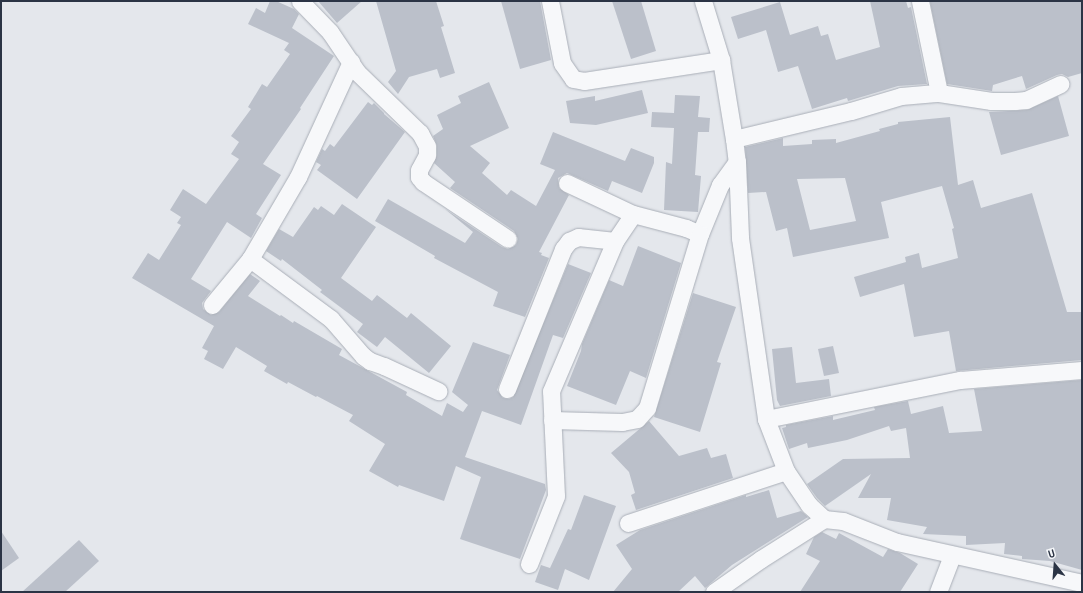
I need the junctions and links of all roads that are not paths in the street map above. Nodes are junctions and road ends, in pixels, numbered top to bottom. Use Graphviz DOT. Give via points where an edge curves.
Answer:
graph roads {
  1 [pos="300,1"];
  2 [pos="550,1"];
  3 [pos="703,1"];
  4 [pos="920,1"];
  5 [pos="720,60"];
  6 [pos="351,62"];
  7 [pos="1061,84"];
  8 [pos="938,93"];
  9 [pos="734,139"];
  10 [pos="737,162"];
  11 [pos="567,183"];
  12 [pos="633,214"];
  13 [pos="700,234"];
  14 [pos="508,239"];
  15 [pos="615,241"];
  16 [pos="250,258"];
  17 [pos="212,305"];
  18 [pos="1082,370"];
  19 [pos="507,389"];
  20 [pos="438,391"];
  21 [pos="766,419"];
  22 [pos="552,420"];
  23 [pos="786,471"];
  24 [pos="824,520"];
  25 [pos="628,523"];
  26 [pos="952,555"];
  27 [pos="529,564"];
  28 [pos="1082,583"];
  29 [pos="714,592"];
  30 [pos="938,592"];
  1 -- 6 [label="street" via="330,32"];
  2 -- 5 [label="street" via="562,63 573,79 584,81"];
  3 -- 5 [label="street"];
  4 -- 8 [label="street"];
  5 -- 9 [label="street"];
  6 -- 14 [label="street" via="357,72 420,133 427,146 427,155 419,170 419,177 423,182"];
  6 -- 16 [label="street" via="298,177"];
  7 -- 8 [label="street" via="1026,100 1015,101 991,101"];
  8 -- 9 [label="street" via="901,96 851,111"];
  9 -- 10 [label="street"];
  10 -- 13 [label="street" via="720,185"];
  10 -- 21 [label="street" via="740,238"];
  11 -- 12 [label="street"];
  12 -- 13 [label="street"];
  12 -- 15 [label="street"];
  13 -- 22 [label="street" via="647,408 637,419 622,422"];
  15 -- 19 [label="street" via="578,236 569,241 563,249"];
  15 -- 22 [label="street" via="551,391"];
  16 -- 17 [label="street"];
  16 -- 20 [label="street" via="331,319 370,361"];
  18 -- 21 [label="street" via="960,380"];
  21 -- 23 [label="street"];
  22 -- 27 [label="street" via="556,496"];
  23 -- 24 [label="street" via="809,505"];
  23 -- 25 [label="street"];
  24 -- 26 [label="street" via="843,521 897,542"];
  24 -- 29 [label="street" via="761,558"];
  26 -- 28 [label="street"];
  26 -- 30 [label="street"];
}
